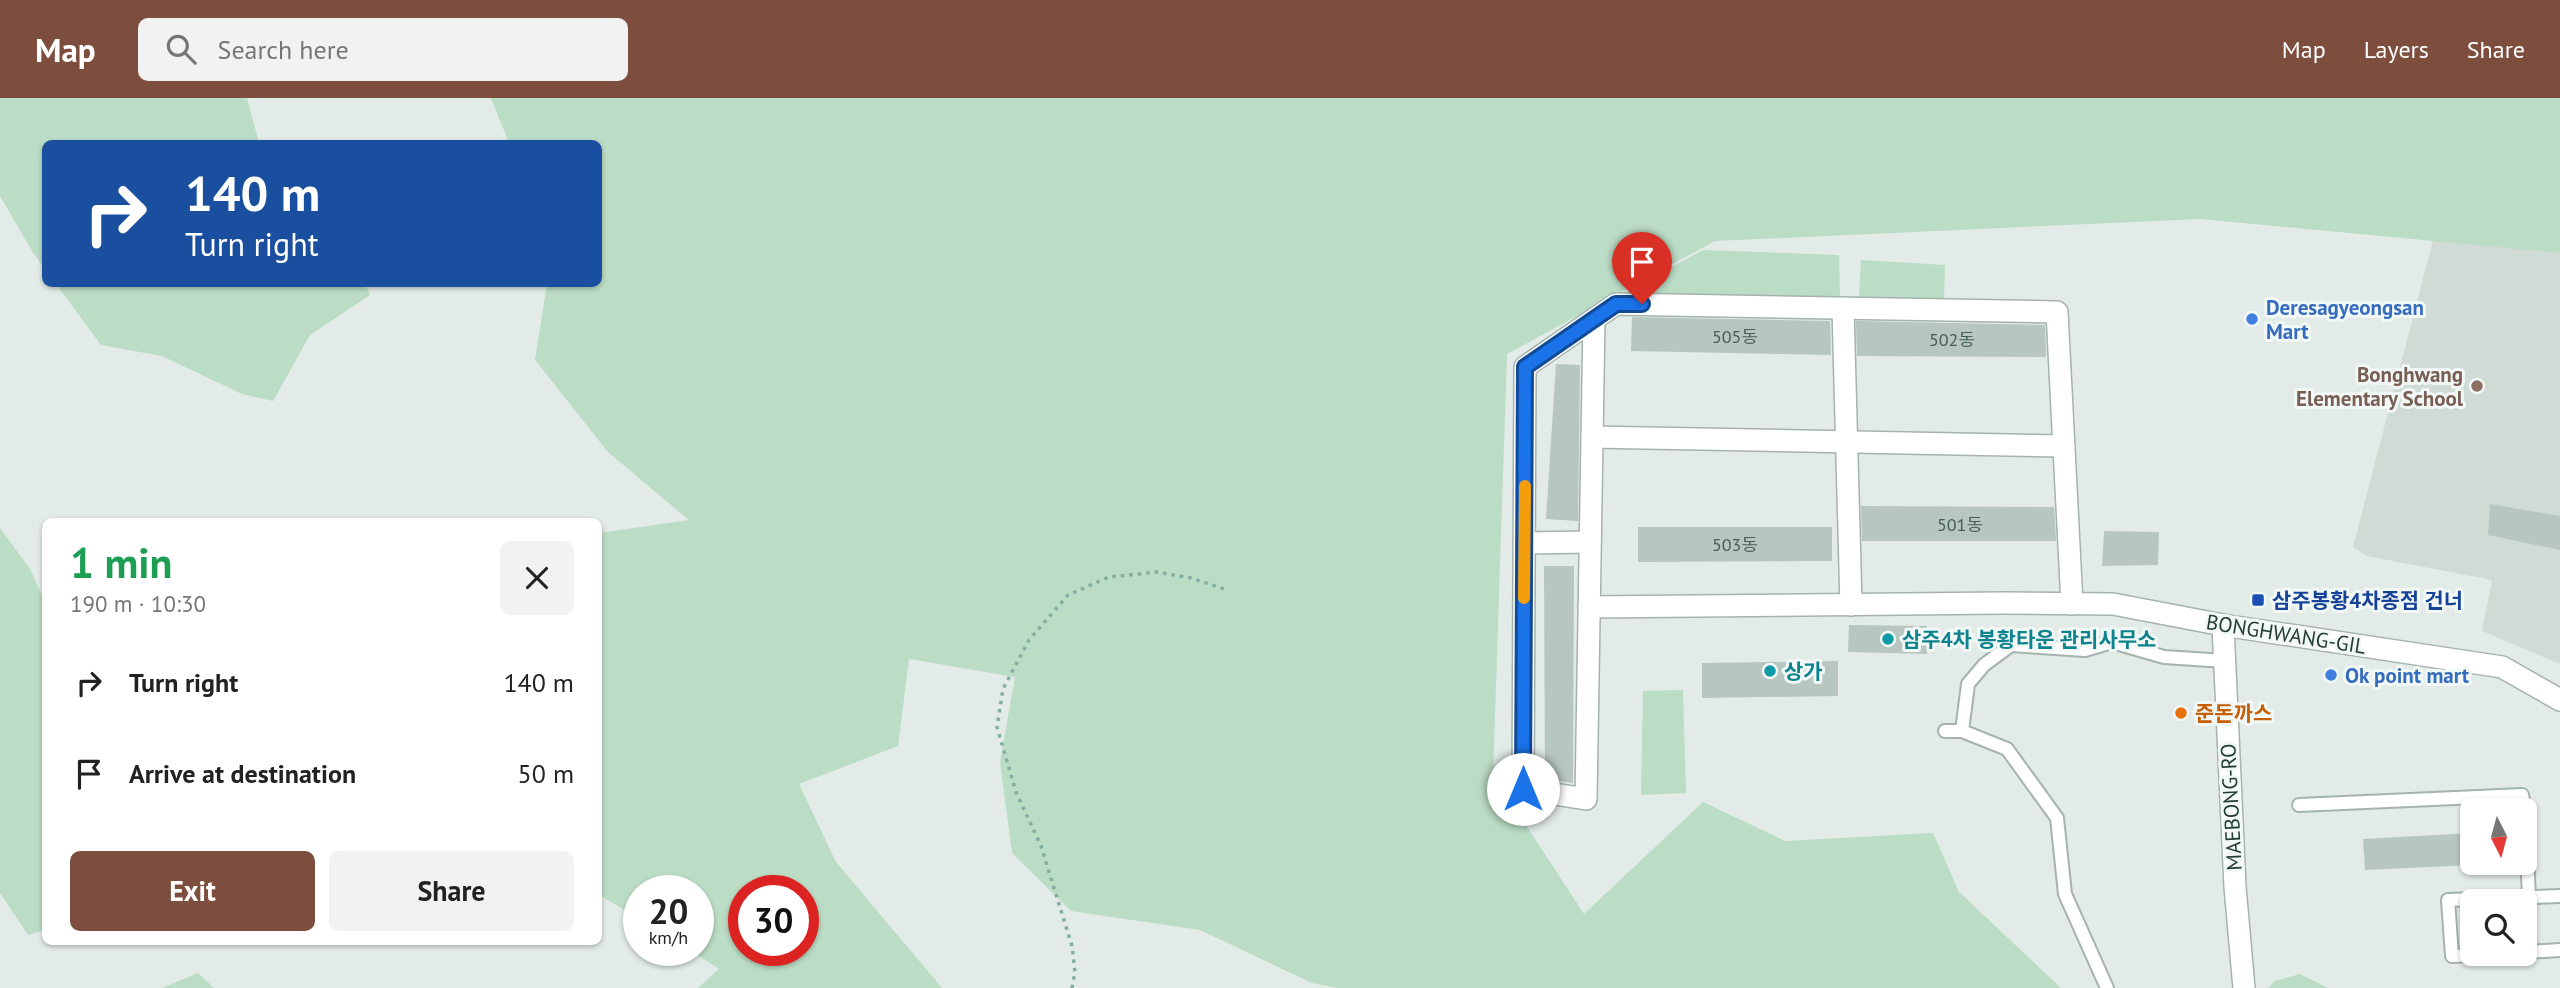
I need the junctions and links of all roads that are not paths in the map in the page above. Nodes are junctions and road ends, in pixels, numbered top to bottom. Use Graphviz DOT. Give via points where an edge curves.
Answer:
graph roads {
  1 [pos="1843,309"];
  2 [pos="1594,319"];
  3 [pos="1592,437"];
  4 [pos="1847,441"];
  5 [pos="2064,446"];
  6 [pos="1590,542"];
  7 [pos="1524,543"];
  8 [pos="2072,604"];
  9 [pos="1851,605"];
  10 [pos="1589,607"];
  11 [pos="2223,625"];
  12 [pos="2225,661"];
  13 [pos="2560,700"];
  14 [pos="1945,731"];
  15 [pos="1962,731"];
  16 [pos="2523,798"];
  17 [pos="2299,805"];
  18 [pos="2560,896"];
  19 [pos="2537,897"];
  20 [pos="2460,900"];
  21 [pos="2560,950"];
  22 [pos="2537,951"];
  23 [pos="2460,956"];
  24 [pos="2107,988"];
  25 [pos="2244,988"];
  1 -- 2 [label="street" via="1616,304"];
  1 -- 4 [label="street"];
  1 -- 5 [label="street" via="2057,312"];
  2 -- 3 [label="street"];
  2 -- 7 [label="street" via="1525,367"];
  3 -- 4 [label="street"];
  3 -- 6 [label="street"];
  4 -- 5 [label="street"];
  4 -- 9 [label="street"];
  5 -- 8 [label="street"];
  6 -- 7 [label="street"];
  6 -- 10 [label="street"];
  7 -- 10 [label="street" via="1523,789 1586,799"];
  8 -- 9 [label="street, BONGHWANG-GIL"];
  8 -- 11 [label="street, BONGHWANG-GIL" via="2113,604"];
  9 -- 10 [label="street, BONGHWANG-GIL"];
  11 -- 12 [label="street, MAEBONG-RO"];
  11 -- 13 [label="street, BONGHWANG-GIL" via="2502,667"];
  12 -- 15 [label="lane" via="2164,657 2112,642 2085,650 2011,645 1968,684"];
  12 -- 25 [label="street, MAEBONG-RO"];
  14 -- 15 [label="lane"];
  15 -- 24 [label="lane" via="2007,749 2057,818 2065,894"];
  16 -- 17 [label="lane"];
  18 -- 19 [label="lane"];
  20 -- 23 [label="lane" via="2448,900 2452,957"];
  21 -- 22 [label="lane"];
}
